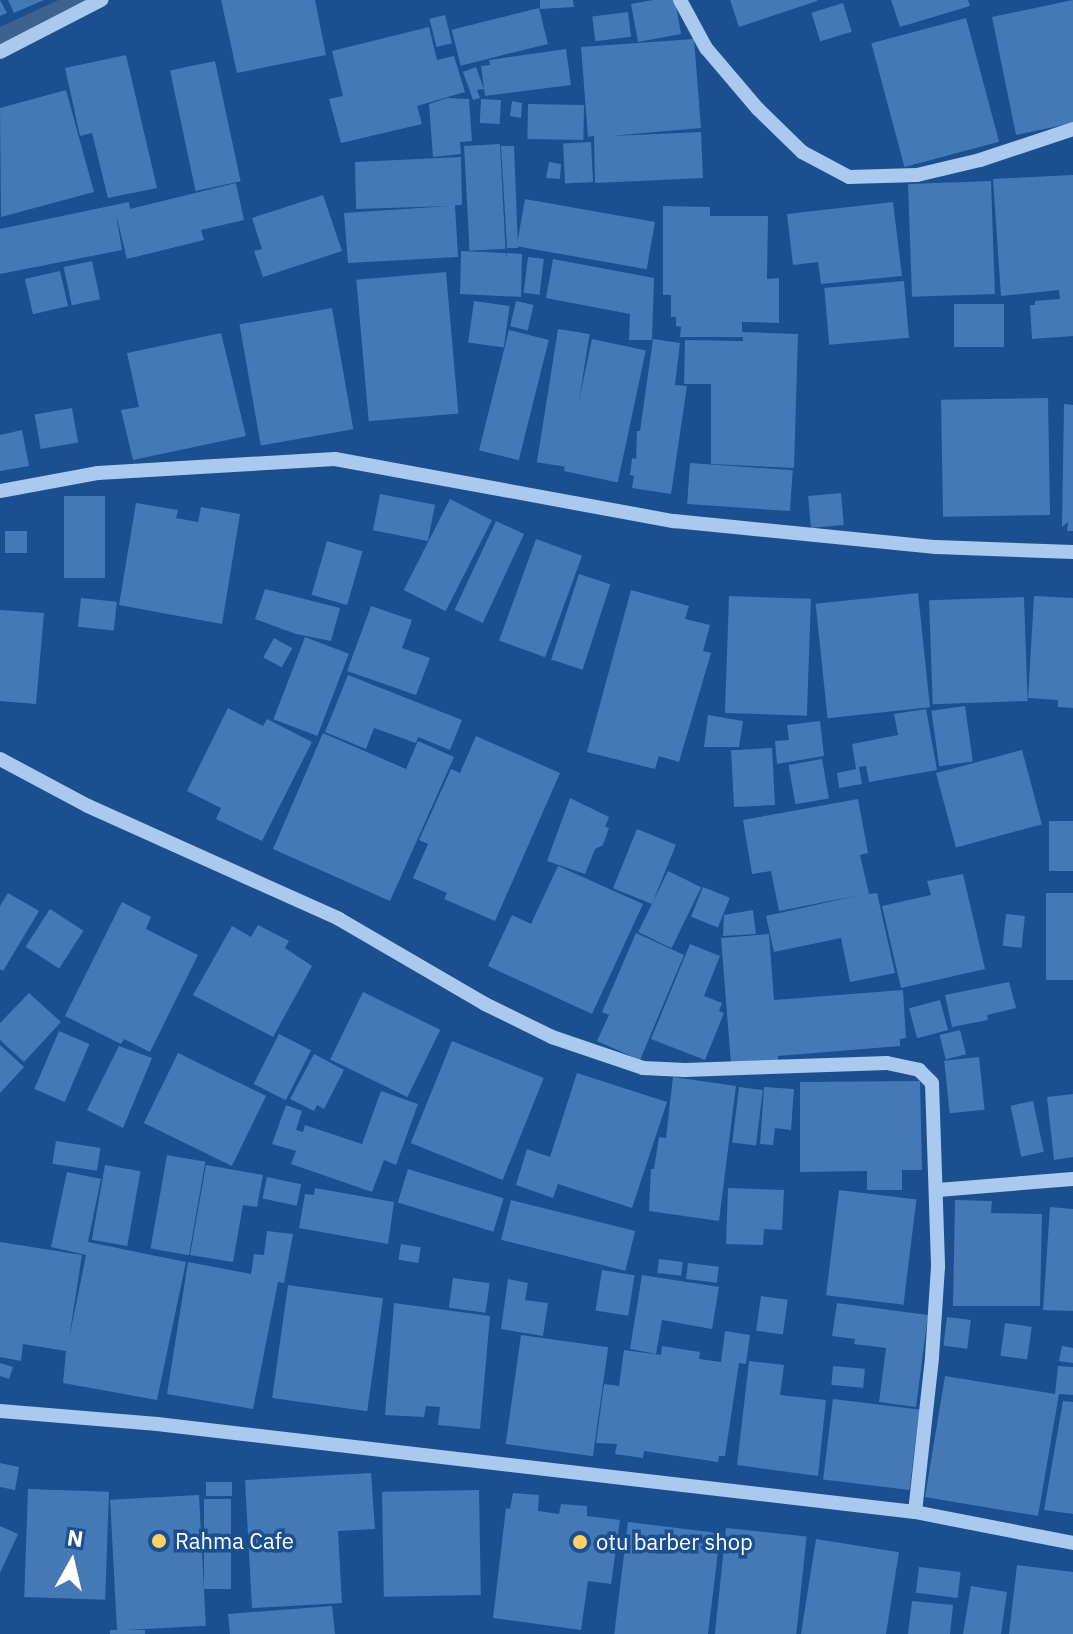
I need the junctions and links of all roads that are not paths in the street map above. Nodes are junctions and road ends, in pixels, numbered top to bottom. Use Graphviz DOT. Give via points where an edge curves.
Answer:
graph roads {
  1 [pos="101,0"];
  2 [pos="680,0"];
  3 [pos="0,52"];
  4 [pos="1073,129"];
  5 [pos="0,491"];
  6 [pos="1073,552"];
  7 [pos="0,759"];
  8 [pos="1073,1179"];
  9 [pos="938,1190"];
  10 [pos="0,1411"];
  11 [pos="915,1512"];
  12 [pos="1073,1543"];
  1 -- 3 [label="street"];
  2 -- 4 [label="street" via="706,48 758,109 802,152 849,177 917,175"];
  5 -- 6 [label="street" via="98,473 335,459 674,521 891,544"];
  7 -- 9 [label="street" via="88,806 339,919 552,1037 643,1068 887,1063 919,1070 932,1083"];
  8 -- 9 [label="street"];
  9 -- 11 [label="street" via="932,1358"];
  10 -- 11 [label="street" via="157,1424"];
  11 -- 12 [label="street"];
}
